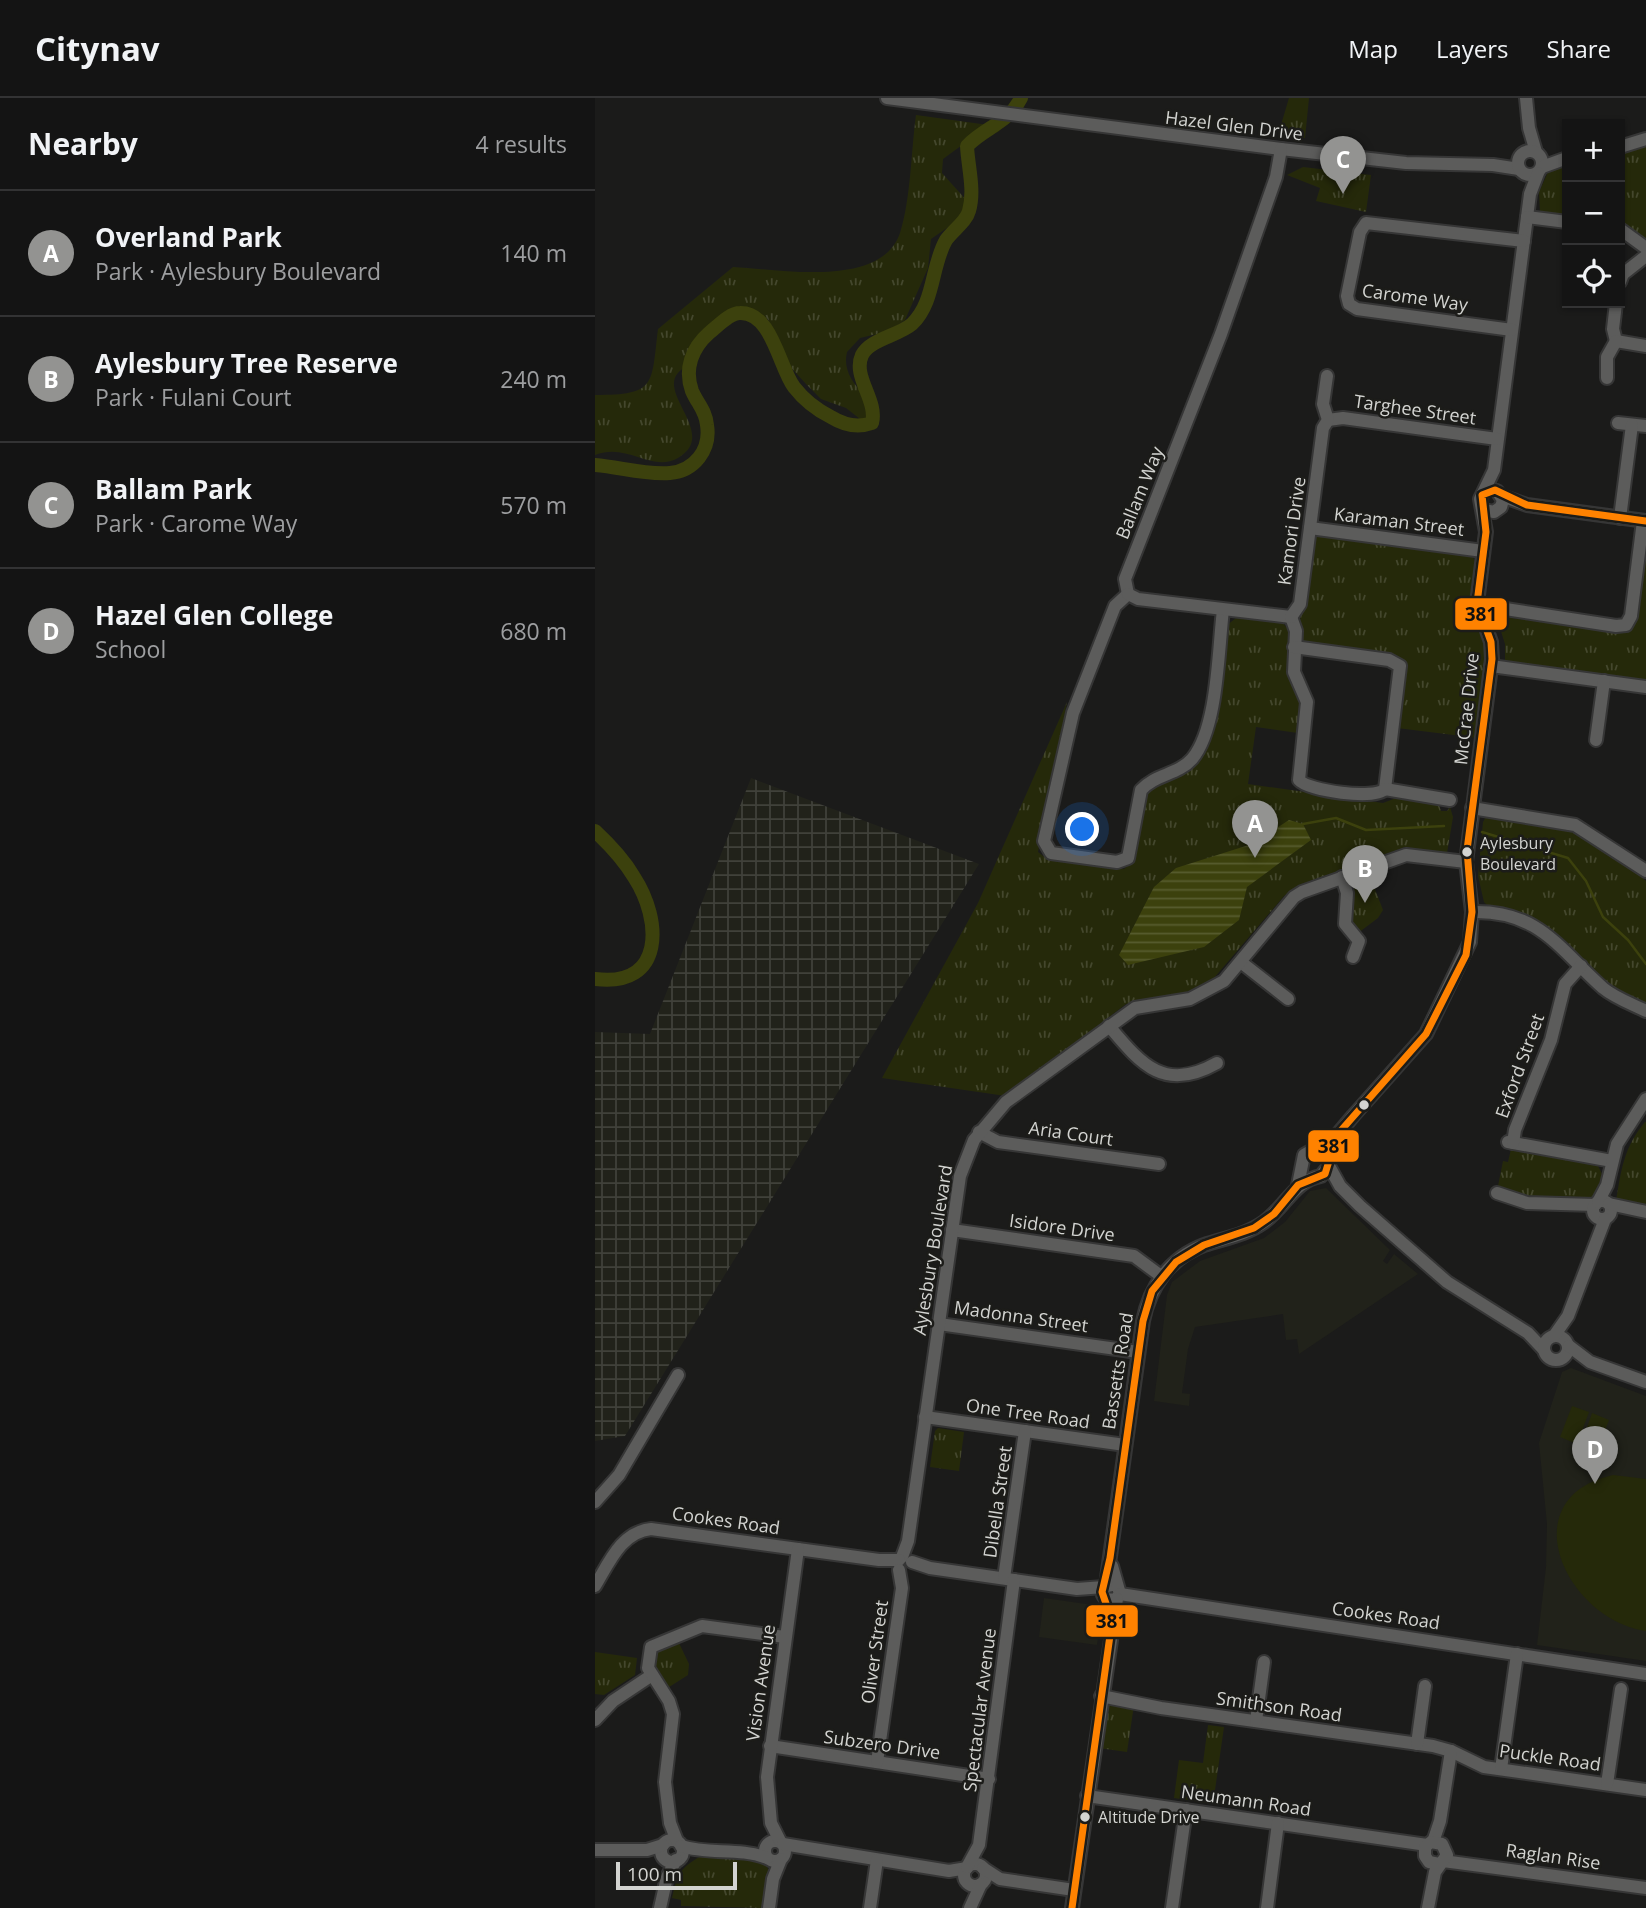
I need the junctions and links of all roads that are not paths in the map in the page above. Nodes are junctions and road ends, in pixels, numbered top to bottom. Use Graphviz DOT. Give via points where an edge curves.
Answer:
graph roads {
  1 [pos="887,98"];
  2 [pos="1526,98"];
  3 [pos="1529,128"];
  4 [pos="1646,139"];
  5 [pos="1625,145"];
  6 [pos="1281,149"];
  7 [pos="1562,158"];
  8 [pos="1539,162"];
  9 [pos="1520,164"];
  10 [pos="1530,194"];
  11 [pos="1527,217"];
  12 [pos="1562,221"];
  13 [pos="1625,233"];
  14 [pos="1524,241"];
  15 [pos="1646,248"];
  16 [pos="1646,256"];
  17 [pos="1625,272"];
  18 [pos="1615,308"];
  19 [pos="1512,330"];
  20 [pos="1616,341"];
  21 [pos="1646,346"];
  22 [pos="1327,376"];
  23 [pos="1607,377"];
  24 [pos="1328,420"];
  25 [pos="1618,423"];
  26 [pos="1632,425"];
  27 [pos="1646,426"];
  28 [pos="1497,439"];
  29 [pos="1494,470"];
  30 [pos="1485,492"];
  31 [pos="1501,495"];
  32 [pos="1527,505"];
  33 [pos="1493,511"];
  34 [pos="1620,518"];
  35 [pos="1644,521"];
  36 [pos="1310,528"];
  37 [pos="1483,551"];
  38 [pos="1128,594"];
  39 [pos="1223,610"];
  40 [pos="1480,615"];
  41 [pos="1291,617"];
  42 [pos="1294,648"];
  43 [pos="1491,666"];
  44 [pos="1604,681"];
  45 [pos="1646,687"];
  46 [pos="1596,740"];
  47 [pos="1385,789"];
  48 [pos="1450,800"];
  49 [pos="1472,808"];
  50 [pos="1466,862"];
  51 [pos="1646,871"];
  52 [pos="1342,877"];
  53 [pos="1472,912"];
  54 [pos="1353,957"];
  55 [pos="1242,963"];
  56 [pos="1581,966"];
  57 [pos="1288,999"];
  58 [pos="1646,1011"];
  59 [pos="1109,1026"];
  60 [pos="1217,1063"];
  61 [pos="1646,1099"];
  62 [pos="1642,1112"];
  63 [pos="979,1132"];
  64 [pos="1612,1161"];
  65 [pos="1160,1164"];
  66 [pos="1322,1165"];
  67 [pos="1302,1166"];
  68 [pos="1298,1185"];
  69 [pos="1497,1193"];
  70 [pos="1602,1210"];
  71 [pos="1640,1212"];
  72 [pos="952,1230"];
  73 [pos="1161,1276"];
  74 [pos="939,1324"];
  75 [pos="1557,1345"];
  76 [pos="1139,1352"];
  77 [pos="678,1375"];
  78 [pos="1646,1380"];
  79 [pos="925,1417"];
  80 [pos="1025,1431"];
  81 [pos="1125,1445"];
  82 [pos="595,1502"];
  83 [pos="798,1549"];
  84 [pos="905,1565"];
  85 [pos="1009,1579"];
  86 [pos="595,1586"];
  87 [pos="1110,1592"];
  88 [pos="785,1637"];
  89 [pos="1517,1654"];
  90 [pos="1264,1662"];
  91 [pos="1646,1674"];
  92 [pos="652,1675"];
  93 [pos="1425,1686"];
  94 [pos="1621,1689"];
  95 [pos="1101,1696"];
  96 [pos="595,1720"];
  97 [pos="1256,1721"];
  98 [pos="1417,1744"];
  99 [pos="770,1746"];
  100 [pos="1451,1751"];
  101 [pos="877,1762"];
  102 [pos="1501,1769"];
  103 [pos="989,1779"];
  104 [pos="1607,1784"];
  105 [pos="1646,1790"];
  106 [pos="1087,1796"];
  107 [pos="1186,1810"];
  108 [pos="1278,1823"];
  109 [pos="979,1845"];
  110 [pos="595,1850"];
  111 [pos="672,1851"];
  112 [pos="775,1851"];
  113 [pos="1436,1853"];
  114 [pos="877,1860"];
  115 [pos="983,1867"];
  116 [pos="966,1874"];
  117 [pos="1000,1879"];
  118 [pos="982,1883"];
  119 [pos="1632,1886"];
  120 [pos="1646,1888"];
  121 [pos="1074,1890"];
  122 [pos="1646,1894"];
  123 [pos="971,1904"];
  124 [pos="660,1908"];
  125 [pos="769,1908"];
  126 [pos="870,1908"];
  127 [pos="1072,1908"];
  128 [pos="1172,1908"];
  129 [pos="1267,1908"];
  130 [pos="1428,1908"];
  1 -- 6 [label="street, Hazel Glen Drive"];
  2 -- 3 [label="street"];
  3 -- 8 [label="street"];
  3 -- 9 [label="street"];
  4 -- 5 [label="street"];
  6 -- 9 [label="street, Hazel Glen Drive" via="1406,163"];
  6 -- 38 [label="street, Ballam Way" via="1276,177 1221,334 1125,579"];
  7 -- 8 [label="street"];
  8 -- 9 [label="street"];
  8 -- 9 [label="street"];
  8 -- 10 [label="street"];
  9 -- 10 [label="street"];
  10 -- 11 [label="street"];
  11 -- 12 [label="street"];
  11 -- 14 [label="street"];
  13 -- 15 [label="street"];
  14 -- 19 [label="street"];
  14 -- 19 [label="street, Carome Way" via="1366,223 1360,232 1347,296 1357,309"];
  16 -- 17 [label="street"];
  18 -- 20 [label="street"];
  19 -- 28 [label="street"];
  20 -- 21 [label="street"];
  20 -- 23 [label="street" via="1607,357"];
  22 -- 24 [label="street, Kamori Drive" via="1323,404"];
  24 -- 28 [label="street, Targhee Street" via="1343,418"];
  24 -- 36 [label="street, Kamori Drive" via="1323,428"];
  25 -- 26 [label="street"];
  26 -- 27 [label="street"];
  26 -- 34 [label="street"];
  28 -- 29 [label="street"];
  29 -- 30 [label="street"];
  29 -- 31 [label="street"];
  30 -- 31 [label="street"];
  30 -- 33 [label="street" via="1480,499"];
  31 -- 32 [label="street"];
  31 -- 33 [label="street" via="1503,504"];
  32 -- 33 [label="street"];
  32 -- 34 [label="street"];
  33 -- 37 [label="street, McCrae Drive"];
  34 -- 35 [label="street"];
  35 -- 40 [label="street" via="1626,625 1499,608"];
  36 -- 37 [label="street, Karaman Street"];
  36 -- 41 [label="street, Kamori Drive" via="1300,604"];
  37 -- 40 [label="street, McCrae Drive"];
  38 -- 39 [label="street"];
  38 -- 39 [label="street, Ballam Way" via="1115,606 1073,713 1045,848 1056,855 1121,862 1128,858 1142,790 1191,760 1207,730"];
  39 -- 41 [label="street"];
  40 -- 43 [label="street, McCrae Drive" via="1491,642"];
  41 -- 42 [label="street, Kamori Drive" via="1296,631"];
  42 -- 47 [label="street, Kamori Drive" via="1294,672 1307,702 1298,772 1301,783 1372,795"];
  42 -- 47 [label="street" via="1389,660 1399,666"];
  43 -- 44 [label="street"];
  43 -- 49 [label="street, McCrae Drive"];
  44 -- 45 [label="street"];
  44 -- 46 [label="street"];
  47 -- 48 [label="street, Kamori Drive"];
  49 -- 50 [label="street, Bassetts Road"];
  49 -- 51 [label="street" via="1576,825"];
  50 -- 52 [label="street, Aylesbury Boulevard" via="1406,855"];
  50 -- 53 [label="street, Bassetts Road"];
  52 -- 54 [label="street" via="1347,893 1345,924 1359,941"];
  52 -- 55 [label="street, Aylesbury Boulevard" via="1294,897"];
  53 -- 56 [label="street" via="1509,915 1543,931"];
  53 -- 66 [label="street, Bassetts Road" via="1466,955 1432,1023 1337,1135"];
  55 -- 57 [label="street"];
  55 -- 59 [label="street, Aylesbury Boulevard" via="1201,995 1135,1008"];
  56 -- 58 [label="street" via="1610,993"];
  56 -- 64 [label="street, Exford Street" via="1565,984 1551,1040 1511,1143"];
  59 -- 60 [label="street" via="1134,1057 1158,1071 1192,1073"];
  59 -- 63 [label="street, Aylesbury Boulevard" via="1006,1102"];
  61 -- 62 [label="street"];
  62 -- 64 [label="street" via="1623,1131"];
  63 -- 65 [label="street, Aria Court" via="998,1142"];
  63 -- 72 [label="street, Aylesbury Boulevard" via="960,1175"];
  64 -- 70 [label="street"];
  66 -- 67 [label="street"];
  66 -- 67 [label="street, Bassetts Road" via="1307,1152"];
  66 -- 68 [label="street, Bassetts Road"];
  66 -- 75 [label="street" via="1447,1282 1528,1333"];
  67 -- 68 [label="street"];
  68 -- 73 [label="street, Bassetts Road" via="1264,1222 1194,1250"];
  69 -- 70 [label="street" via="1527,1203"];
  70 -- 71 [label="street"];
  70 -- 75 [label="street" via="1597,1237"];
  72 -- 73 [label="street, Isidore Drive" via="1133,1256"];
  72 -- 74 [label="street, Aylesbury Boulevard"];
  73 -- 76 [label="street, Bassetts Road" via="1145,1310"];
  74 -- 76 [label="street, Madonna Street"];
  74 -- 79 [label="street, Aylesbury Boulevard"];
  75 -- 78 [label="street" via="1590,1362"];
  76 -- 81 [label="street, Bassetts Road"];
  77 -- 82 [label="street" via="624,1468"];
  79 -- 80 [label="street, One Tree Road"];
  79 -- 84 [label="street, Aylesbury Boulevard"];
  80 -- 81 [label="street, One Tree Road"];
  80 -- 85 [label="street, Dibella Street"];
  81 -- 87 [label="street, Bassetts Road"];
  83 -- 84 [label="street, Cookes Road"];
  83 -- 86 [label="street, Cookes Road" via="643,1530 623,1542"];
  83 -- 88 [label="street, Vision Avenue"];
  84 -- 85 [label="street, Cookes Road"];
  84 -- 101 [label="street, Oliver Street"];
  85 -- 87 [label="street, Cookes Road"];
  85 -- 103 [label="street, Spectacular Avenue"];
  87 -- 89 [label="street, Cookes Road"];
  87 -- 95 [label="street, Bassetts Road" via="1112,1621"];
  88 -- 92 [label="street" via="696,1627 655,1644 647,1659"];
  88 -- 99 [label="street, Vision Avenue"];
  89 -- 91 [label="street, Cookes Road"];
  89 -- 102 [label="street"];
  90 -- 97 [label="street"];
  92 -- 96 [label="street" via="613,1701"];
  92 -- 111 [label="street" via="673,1714 665,1776"];
  93 -- 98 [label="street"];
  94 -- 104 [label="street"];
  95 -- 97 [label="street, Smithson Road"];
  95 -- 106 [label="street, Bassetts Road"];
  97 -- 98 [label="street, Smithson Road"];
  98 -- 100 [label="street, Smithson Road"];
  99 -- 101 [label="street, Subzero Drive"];
  99 -- 112 [label="street, Vision Avenue" via="767,1787"];
  100 -- 102 [label="street, Puckle Road"];
  100 -- 113 [label="street"];
  101 -- 103 [label="street, Subzero Drive"];
  102 -- 104 [label="street, Puckle Road"];
  103 -- 109 [label="street, Spectacular Avenue"];
  104 -- 105 [label="street, Puckle Road"];
  106 -- 107 [label="street, Neumann Road"];
  106 -- 121 [label="street, Bassetts Road"];
  107 -- 108 [label="street, Neumann Road"];
  107 -- 128 [label="street"];
  108 -- 113 [label="street, Neumann Road" via="1401,1841"];
  108 -- 129 [label="street"];
  109 -- 115 [label="street, Spectacular Avenue"];
  109 -- 116 [label="street, Spectacular Avenue"];
  110 -- 111 [label="street"];
  111 -- 112 [label="street"];
  111 -- 124 [label="street"];
  112 -- 114 [label="street" via="804,1850"];
  112 -- 125 [label="street"];
  113 -- 119 [label="street, Raglan Rise" via="1469,1863"];
  113 -- 130 [label="street"];
  114 -- 116 [label="street"];
  114 -- 126 [label="street"];
  115 -- 116 [label="street" via="976,1864"];
  115 -- 117 [label="street"];
  115 -- 118 [label="street"];
  116 -- 118 [label="street" via="973,1886"];
  116 -- 123 [label="street"];
  117 -- 118 [label="street"];
  117 -- 121 [label="street"];
  118 -- 123 [label="street"];
  119 -- 120 [label="street, Raglan Rise"];
  119 -- 122 [label="street, Raglan Rise"];
  121 -- 127 [label="street, Bassetts Road"];
}
